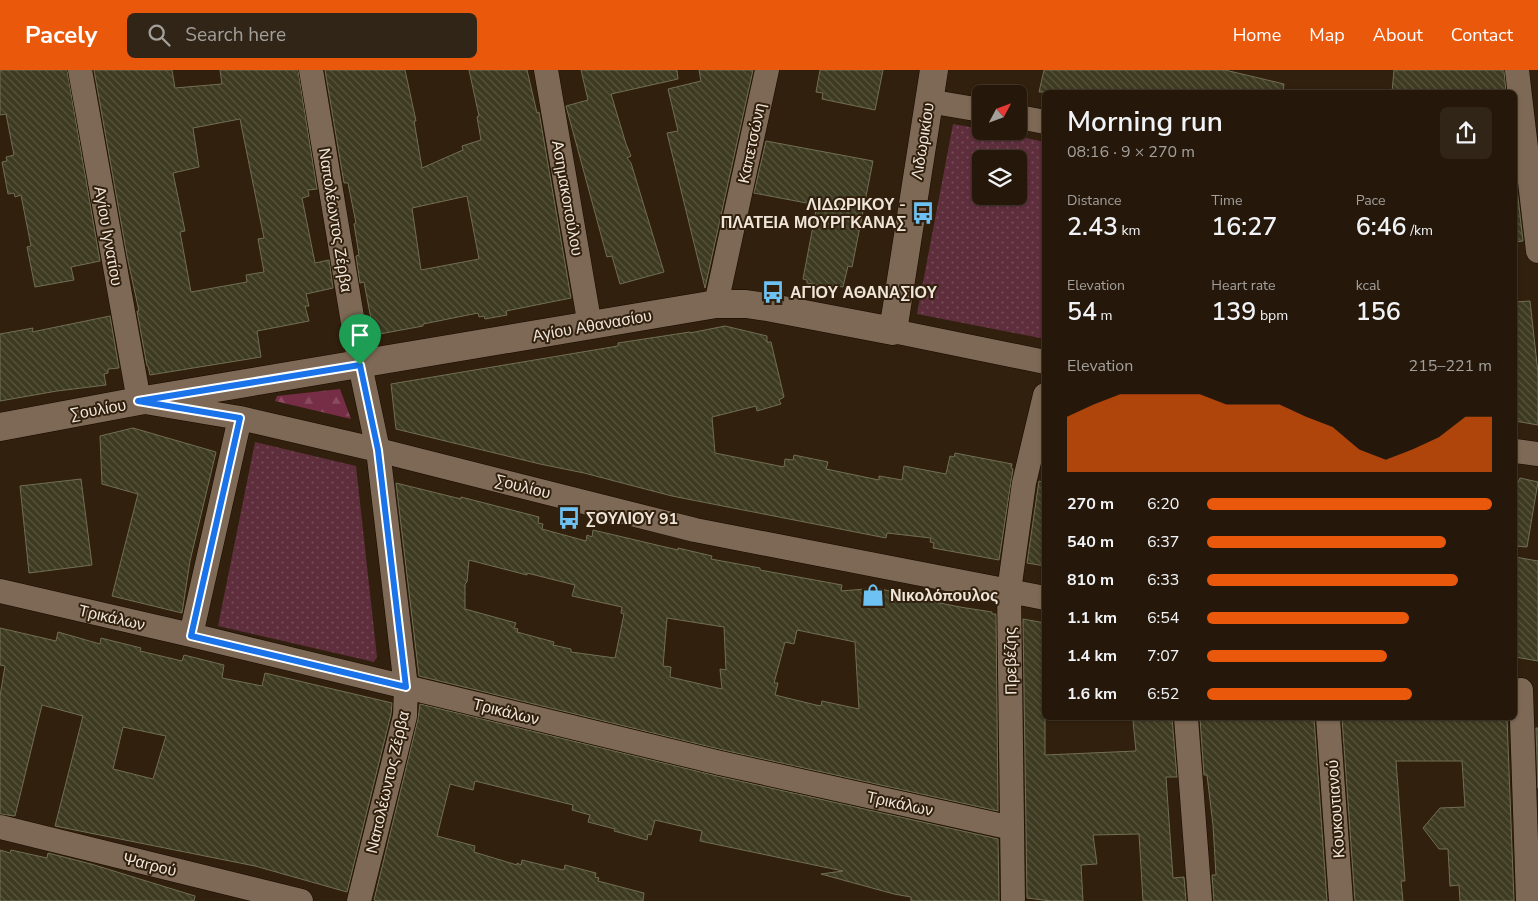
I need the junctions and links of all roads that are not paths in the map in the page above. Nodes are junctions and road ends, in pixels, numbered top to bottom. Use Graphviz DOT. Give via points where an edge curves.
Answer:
graph roads {
  1 [pos="80,70"];
  2 [pos="311,70"];
  3 [pos="546,70"];
  4 [pos="768,70"];
  5 [pos="934,70"];
  6 [pos="1517,70"];
  7 [pos="928,100"];
  8 [pos="972,108"];
  9 [pos="1028,119"];
  10 [pos="1042,122"];
  11 [pos="1529,212"];
  12 [pos="1538,251"];
  13 [pos="716,304"];
  14 [pos="590,326"];
  15 [pos="893,331"];
  16 [pos="1042,361"];
  17 [pos="360,365"];
  18 [pos="138,401"];
  19 [pos="1042,408"];
  20 [pos="240,418"];
  21 [pos="0,426"];
  22 [pos="378,450"];
  23 [pos="1517,451"];
  24 [pos="1538,454"];
  25 [pos="0,591"];
  26 [pos="1009,591"];
  27 [pos="1042,597"];
  28 [pos="191,636"];
  29 [pos="406,687"];
  30 [pos="1525,691"];
  31 [pos="1186,720"];
  32 [pos="1328,720"];
  33 [pos="0,827"];
  34 [pos="1012,828"];
  35 [pos="301,901"];
  36 [pos="359,901"];
  37 [pos="1013,901"];
  38 [pos="1200,901"];
  39 [pos="1341,901"];
  40 [pos="1528,901"];
  1 -- 18 [label="street, Αγίου Ιγνατίου"];
  2 -- 17 [label="street, Ναπολέωντος Ζέρβα"];
  3 -- 14 [label="street, Ασημακοπούλου"];
  4 -- 13 [label="street, Καπετσώνη"];
  5 -- 7 [label="street, Λιδωρικίου"];
  6 -- 11 [label="street"];
  7 -- 8 [label="street"];
  7 -- 15 [label="street, Λιδωρικίου"];
  9 -- 10 [label="street"];
  11 -- 12 [label="street"];
  13 -- 14 [label="street, Αγίου Αθανασίου"];
  13 -- 15 [label="street, Αγίου Αθανασίου" via="767,307"];
  14 -- 17 [label="street, Αγίου Αθανασίου"];
  15 -- 16 [label="street, Αγίου Αθανασίου"];
  17 -- 18 [label="street, Αγίου Αθανασίου"];
  17 -- 22 [label="street, Ναπολέωντος Ζέρβα"];
  18 -- 20 [label="street, Σουλίου"];
  18 -- 21 [label="street, Σουλίου"];
  19 -- 26 [label="street, Πρεβέζης" via="1024,483"];
  20 -- 22 [label="street, Σουλίου"];
  20 -- 28 [label="street"];
  22 -- 26 [label="street, Σουλίου" via="694,530"];
  22 -- 29 [label="street, Ναπολέωντος Ζέρβα"];
  23 -- 24 [label="street"];
  25 -- 28 [label="street, Τρικάλων"];
  26 -- 27 [label="street, Σουλίου"];
  26 -- 34 [label="street, Πρεβέζης"];
  28 -- 29 [label="street, Τρικάλων"];
  29 -- 34 [label="street, Τρικάλων" via="720,763"];
  29 -- 36 [label="street, Ναπολέωντος Ζέρβα" via="405,716"];
  30 -- 40 [label="street"];
  31 -- 38 [label="street"];
  32 -- 39 [label="street, Κουκουτιανού"];
  33 -- 35 [label="street, Ψαrρού"];
  34 -- 37 [label="street, Πρεβέζης"];
}
